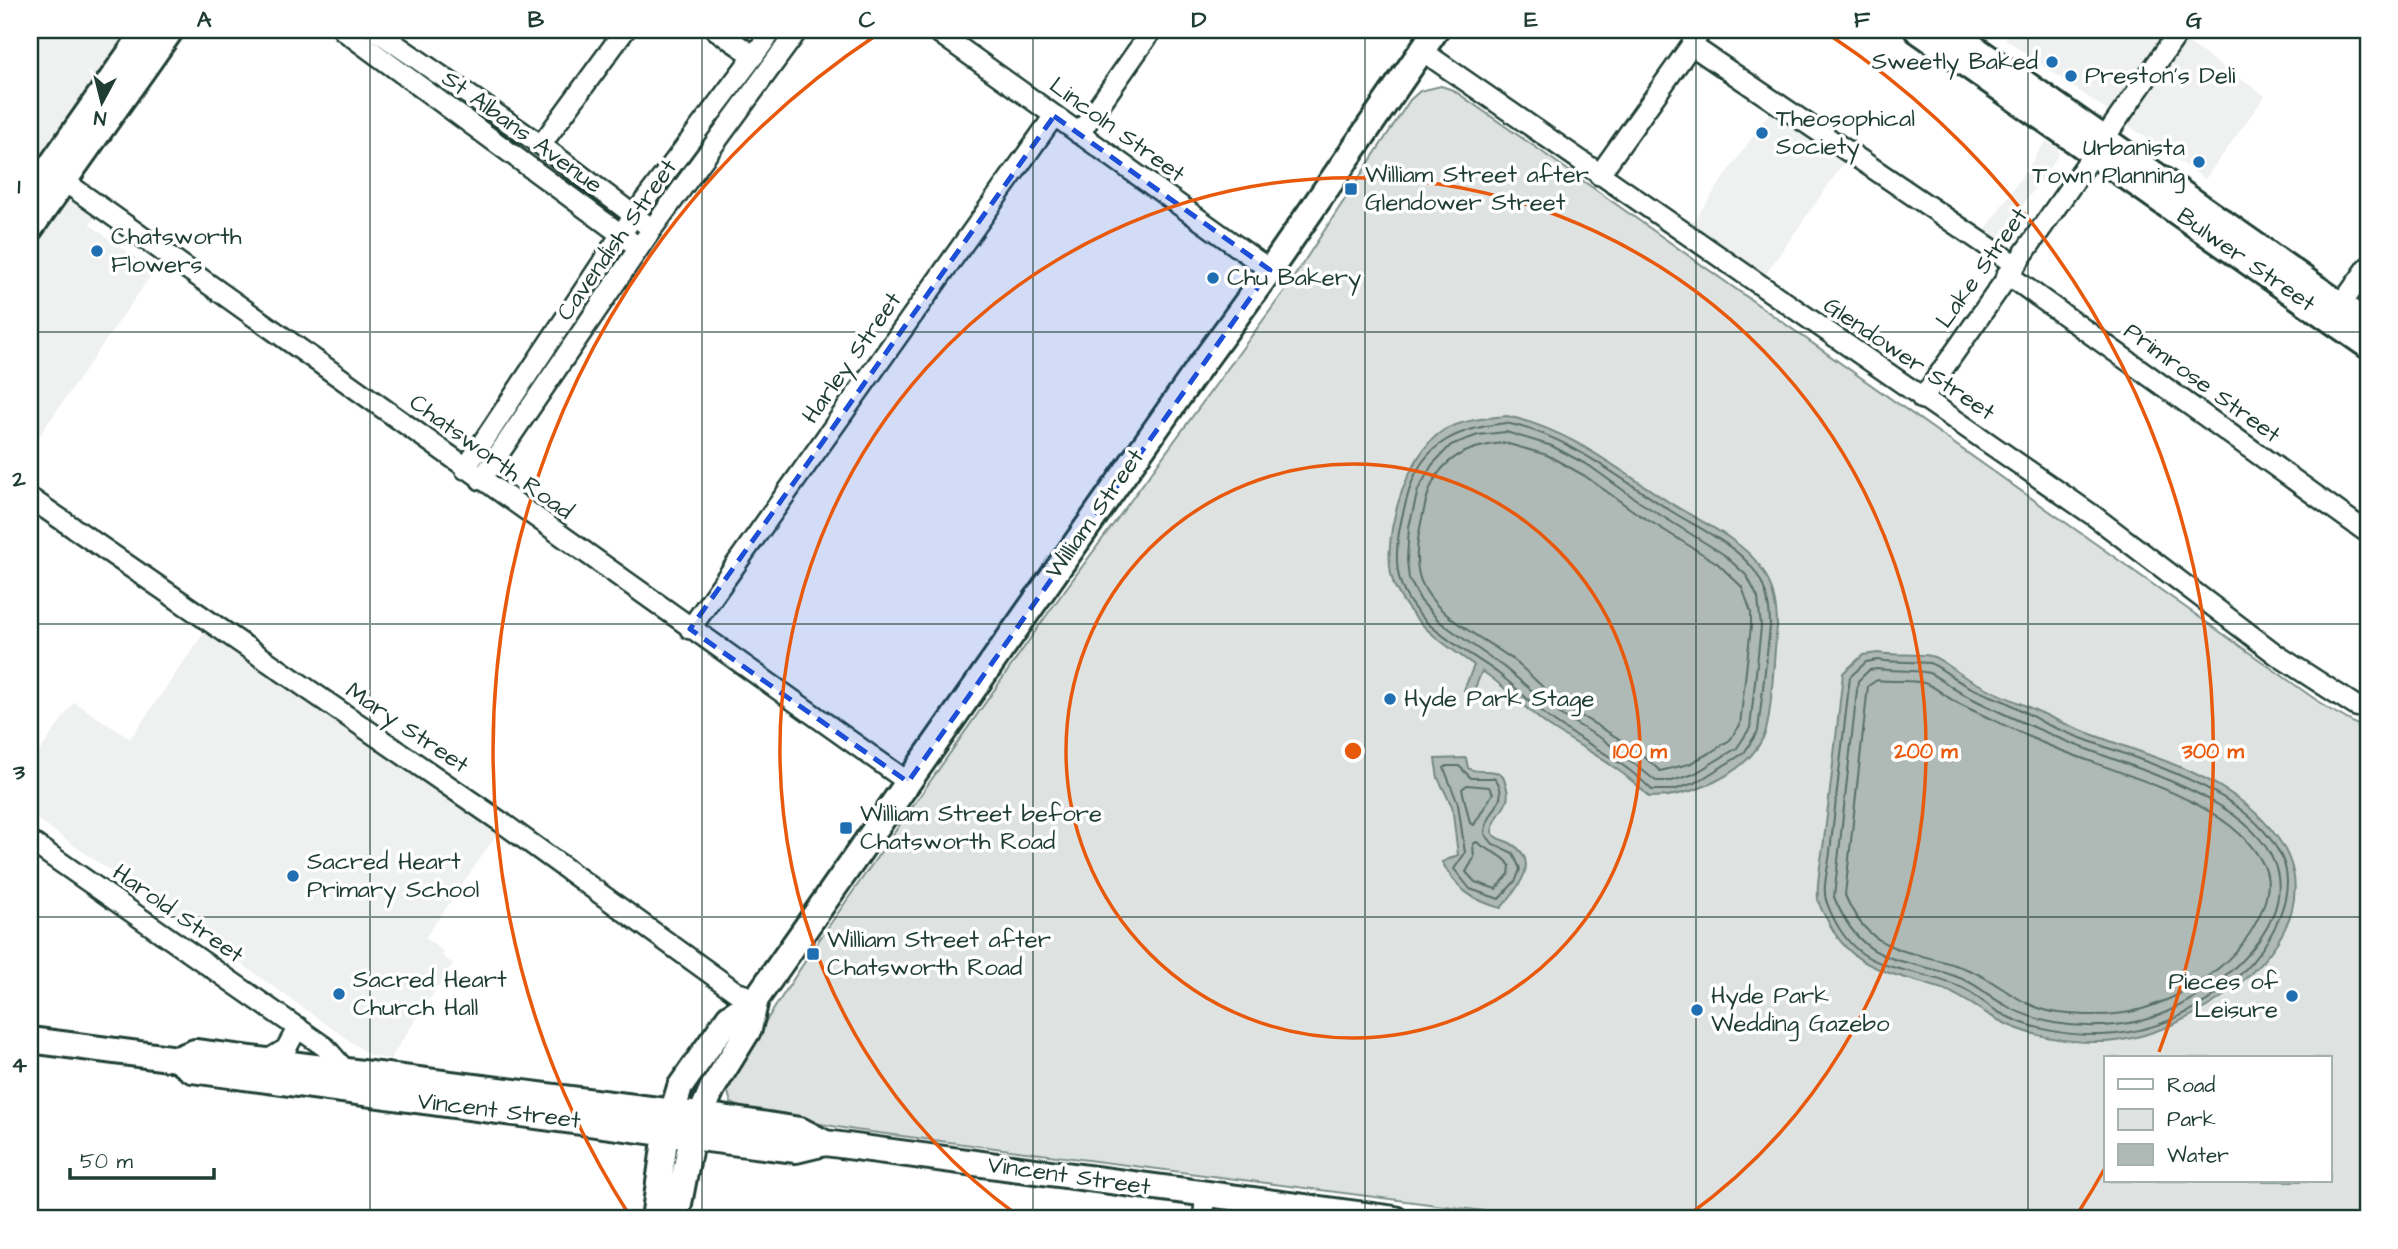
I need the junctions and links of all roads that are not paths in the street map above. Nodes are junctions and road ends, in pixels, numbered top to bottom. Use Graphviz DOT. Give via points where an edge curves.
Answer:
graph roads {
  1 [pos="146,30"];
  2 [pos="171,30"];
  3 [pos="343,30"];
  4 [pos="374,30"];
  5 [pos="625,30"];
  6 [pos="716,30"];
  7 [pos="773,30"];
  8 [pos="798,30"];
  9 [pos="935,30"];
  10 [pos="1152,30"];
  11 [pos="1436,30"];
  12 [pos="1917,30"];
  13 [pos="1949,30"];
  14 [pos="2180,30"];
  15 [pos="1697,38"];
  16 [pos="1421,50"];
  17 [pos="754,56"];
  18 [pos="1054,116"];
  19 [pos="1079,134"];
  20 [pos="541,145"];
  21 [pos="2097,146"];
  22 [pos="1599,175"];
  23 [pos="42,187"];
  24 [pos="634,215"];
  25 [pos="30,229"];
  26 [pos="652,229"];
  27 [pos="621,235"];
  28 [pos="639,248"];
  29 [pos="2368,267"];
  30 [pos="2011,269"];
  31 [pos="1270,270"];
  32 [pos="2336,312"];
  33 [pos="2368,324"];
  34 [pos="2368,346"];
  35 [pos="1922,399"];
  36 [pos="473,475"];
  37 [pos="30,498"];
  38 [pos="2368,533"];
  39 [pos="690,629"];
  40 [pos="2368,709"];
  41 [pos="908,782"];
  42 [pos="30,841"];
  43 [pos="756,999"];
  44 [pos="298,1027"];
  45 [pos="30,1040"];
  46 [pos="177,1059"];
  47 [pos="266,1060"];
  48 [pos="346,1071"];
  49 [pos="668,1122"];
  50 [pos="696,1126"];
  51 [pos="1205,1207"];
  52 [pos="654,1219"];
  53 [pos="677,1219"];
  54 [pos="1395,1219"];
  1 -- 23 [label="main road"];
  2 -- 23 [label="main road"];
  3 -- 27 [label="street, St Albans Avenue"];
  4 -- 20 [label="street, St Albans Avenue"];
  5 -- 20 [label="street"];
  6 -- 17 [label="street"];
  7 -- 17 [label="street, Cavendish Street"];
  8 -- 26 [label="street, Cavendish Street"];
  9 -- 18 [label="street, Lincoln Street"];
  10 -- 19 [label="street"];
  11 -- 16 [label="main road, William Street"];
  12 -- 21 [label="main road, Bulwer Street"];
  13 -- 21 [label="main road, Bulwer Street"];
  14 -- 21 [label="street, Lake Street"];
  15 -- 22 [label="street"];
  15 -- 30 [label="street, Primrose Street"];
  16 -- 22 [label="street, Glendower Street"];
  16 -- 31 [label="main road, William Street"];
  17 -- 24 [label="street, Cavendish Street"];
  18 -- 19 [label="street, Lincoln Street"];
  18 -- 39 [label="street, Harley Street"];
  19 -- 31 [label="street, Lincoln Street"];
  20 -- 24 [label="street, St Albans Avenue"];
  21 -- 30 [label="street, Lake Street"];
  21 -- 32 [label="main road, Bulwer Street"];
  22 -- 35 [label="street, Glendower Street"];
  23 -- 25 [label="main road"];
  23 -- 36 [label="street, Chatsworth Road"];
  24 -- 26 [label="street, St Albans Avenue"];
  24 -- 27 [label="street, Cavendish Street"];
  26 -- 28 [label="street, Cavendish Street"];
  27 -- 28 [label="street, St Albans Avenue"];
  27 -- 36 [label="street, Cavendish Street"];
  28 -- 36 [label="street, Cavendish Street"];
  29 -- 32 [label="street"];
  30 -- 35 [label="street, Lake Street"];
  30 -- 38 [label="street, Primrose Street"];
  31 -- 41 [label="main road, William Street"];
  32 -- 33 [label="main road, Bulwer Street"];
  32 -- 34 [label="main road, Bulwer Street"];
  35 -- 40 [label="street, Glendower Street" via="2094,516 2277,655 2356,706"];
  36 -- 39 [label="street, Chatsworth Road"];
  37 -- 43 [label="street, Mary Street" via="503,824 736,992"];
  39 -- 41 [label="street, Chatsworth Road"];
  41 -- 43 [label="main road, William Street"];
  42 -- 44 [label="street, Harold Street"];
  43 -- 49 [label="main road, William Street" via="729,1017 680,1087"];
  43 -- 50 [label="main road, William Street" via="749,1029"];
  44 -- 47 [label="street" via="286,1049"];
  44 -- 48 [label="street, Harold Street" via="325,1047"];
  45 -- 46 [label="main road, Vincent Street"];
  46 -- 47 [label="main road, Vincent Street" via="195,1052"];
  46 -- 49 [label="main road, Vincent Street" via="192,1070"];
  47 -- 48 [label="main road, Vincent Street"];
  48 -- 49 [label="main road, Vincent Street"];
  49 -- 50 [label="main road, Vincent Street"];
  49 -- 52 [label="main road, William Street"];
  50 -- 51 [label="main road, Vincent Street" via="796,1150 825,1143"];
  50 -- 53 [label="main road, William Street"];
  51 -- 54 [label="main road, Vincent Street"];
}
